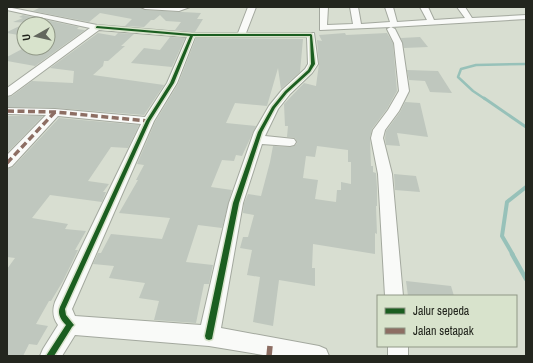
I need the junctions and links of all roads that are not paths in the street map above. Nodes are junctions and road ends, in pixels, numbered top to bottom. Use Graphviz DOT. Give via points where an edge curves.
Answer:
graph roads {
  1 [pos="150,7"];
  2 [pos="186,7"];
  3 [pos="252,7"];
  4 [pos="324,7"];
  5 [pos="354,7"];
  6 [pos="389,7"];
  7 [pos="424,7"];
  8 [pos="461,7"];
  9 [pos="7,8"];
  10 [pos="19,8"];
  11 [pos="526,17"];
  12 [pos="104,19"];
  13 [pos="469,19"];
  14 [pos="431,21"];
  15 [pos="526,21"];
  16 [pos="357,26"];
  17 [pos="392,26"];
  18 [pos="97,28"];
  19 [pos="192,35"];
  20 [pos="241,35"];
  21 [pos="311,35"];
  22 [pos="7,94"];
  23 [pos="7,111"];
  24 [pos="54,112"];
  25 [pos="148,121"];
  26 [pos="258,139"];
  27 [pos="290,142"];
  28 [pos="7,163"];
  29 [pos="394,295"];
  30 [pos="70,325"];
  31 [pos="209,336"];
  32 [pos="269,351"];
  33 [pos="50,356"];
  34 [pos="319,356"];
  1 -- 2 [label="street"];
  3 -- 20 [label="street"];
  4 -- 16 [label="street" via="322,28"];
  5 -- 16 [label="street"];
  6 -- 17 [label="street"];
  7 -- 14 [label="street"];
  8 -- 13 [label="street"];
  9 -- 10 [label="street"];
  10 -- 12 [label="street" via="60,16"];
  10 -- 18 [label="street" via="48,18"];
  11 -- 13 [label="street" via="505,15"];
  13 -- 14 [label="street"];
  14 -- 17 [label="street"];
  15 -- 17 [label="street"];
  16 -- 17 [label="street"];
  17 -- 21 [label="street"];
  17 -- 29 [label="street" via="398,43 404,91 379,130 377,138 385,174"];
  18 -- 19 [label="street"];
  18 -- 22 [label="street"];
  19 -- 20 [label="street"];
  19 -- 25 [label="street" via="172,83"];
  20 -- 21 [label="street"];
  21 -- 26 [label="street" via="313,64 273,108"];
  23 -- 24 [label="street"];
  24 -- 25 [label="street"];
  24 -- 28 [label="street"];
  25 -- 30 [label="street" via="62,309 63,316"];
  26 -- 27 [label="street"];
  26 -- 31 [label="street" via="236,203"];
  30 -- 31 [label="street"];
  30 -- 33 [label="street"];
  31 -- 32 [label="street"];
  32 -- 34 [label="street"];
}
